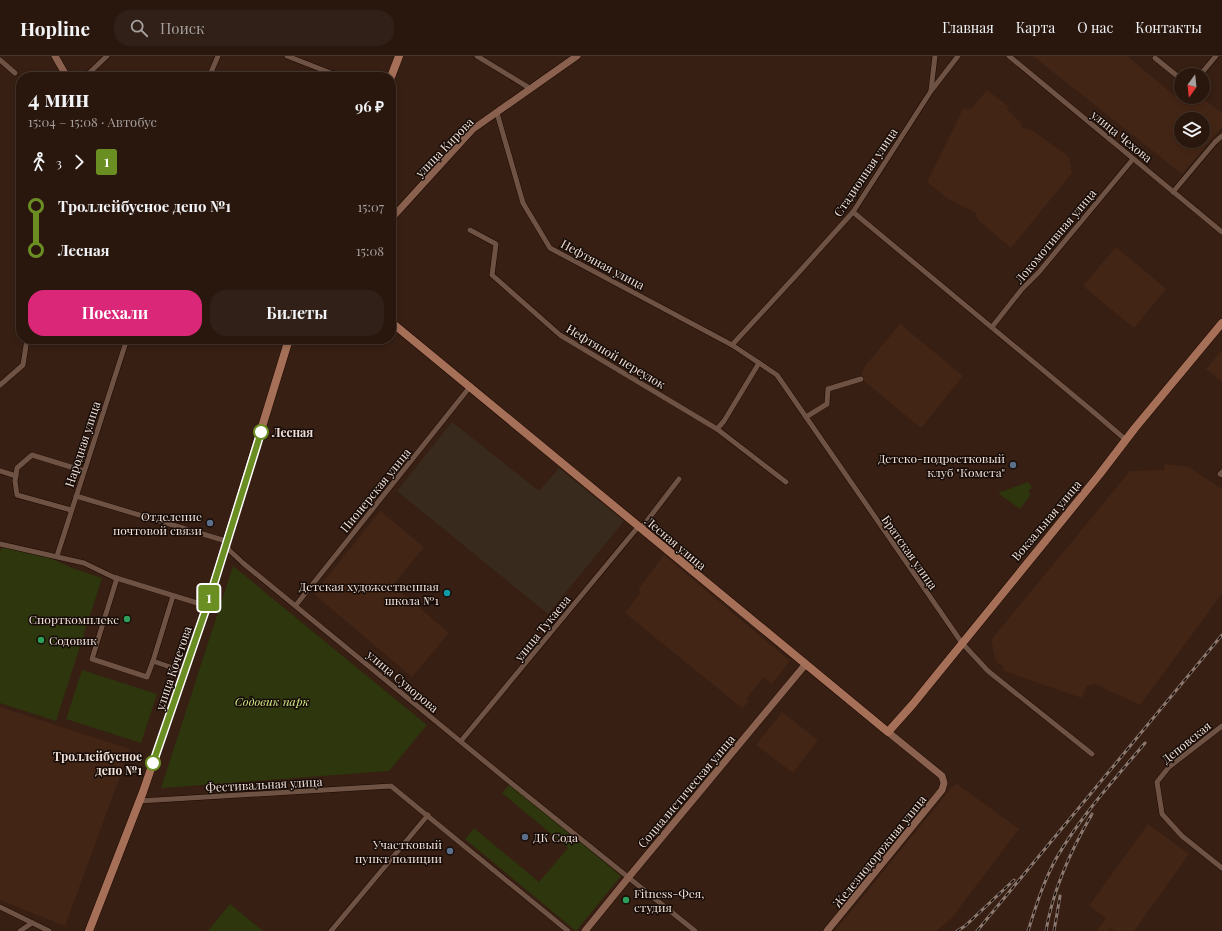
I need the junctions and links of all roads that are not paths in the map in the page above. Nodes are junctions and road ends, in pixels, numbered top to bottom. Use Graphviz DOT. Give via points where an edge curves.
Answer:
graph roads {
  1 [pos="55,56"];
  2 [pos="108,56"];
  3 [pos="218,56"];
  4 [pos="287,56"];
  5 [pos="399,56"];
  6 [pos="477,56"];
  7 [pos="578,56"];
  8 [pos="934,56"];
  9 [pos="958,56"];
  10 [pos="1009,56"];
  11 [pos="1216,56"];
  12 [pos="1155,58"];
  13 [pos="0,60"];
  14 [pos="1206,68"];
  15 [pos="64,72"];
  16 [pos="90,72"];
  17 [pos="211,72"];
  18 [pos="328,72"];
  19 [pos="393,72"];
  20 [pos="1174,73"];
  21 [pos="15,74"];
  22 [pos="531,89"];
  23 [pos="931,91"];
  24 [pos="497,113"];
  25 [pos="1222,136"];
  26 [pos="1133,158"];
  27 [pos="1173,192"];
  28 [pos="853,212"];
  29 [pos="396,214"];
  30 [pos="470,230"];
  31 [pos="1222,232"];
  32 [pos="1222,323"];
  33 [pos="396,326"];
  34 [pos="992,328"];
  35 [pos="26,344"];
  36 [pos="125,344"];
  37 [pos="287,344"];
  38 [pos="732,345"];
  39 [pos="759,363"];
  40 [pos="861,379"];
  41 [pos="0,385"];
  42 [pos="469,388"];
  43 [pos="806,417"];
  44 [pos="717,428"];
  45 [pos="1126,440"];
  46 [pos="0,471"];
  47 [pos="84,471"];
  48 [pos="1222,472"];
  49 [pos="1222,475"];
  50 [pos="16,476"];
  51 [pos="679,479"];
  52 [pos="786,482"];
  53 [pos="76,496"];
  54 [pos="71,510"];
  55 [pos="638,527"];
  56 [pos="226,542"];
  57 [pos="0,544"];
  58 [pos="226,553"];
  59 [pos="57,556"];
  60 [pos="117,578"];
  61 [pos="173,596"];
  62 [pos="296,605"];
  63 [pos="207,606"];
  64 [pos="962,643"];
  65 [pos="152,661"];
  66 [pos="805,665"];
  67 [pos="184,672"];
  68 [pos="1222,726"];
  69 [pos="888,732"];
  70 [pos="461,741"];
  71 [pos="1092,754"];
  72 [pos="944,783"];
  73 [pos="139,801"];
  74 [pos="428,815"];
  75 [pos="1222,868"];
  76 [pos="628,878"];
  77 [pos="0,907"];
  78 [pos="32,923"];
  79 [pos="20,931"];
  80 [pos="49,931"];
  81 [pos="89,931"];
  82 [pos="331,931"];
  83 [pos="568,931"];
  84 [pos="585,931"];
  85 [pos="695,931"];
  86 [pos="827,931"];
  1 -- 15 [label="street"];
  2 -- 16 [label="street"];
  3 -- 17 [label="street"];
  4 -- 18 [label="street"];
  5 -- 19 [label="main road"];
  6 -- 22 [label="street"];
  7 -- 22 [label="street, улица Кирова"];
  8 -- 23 [label="street"];
  9 -- 23 [label="street, Стадионная улица"];
  10 -- 26 [label="street, улица Чехова"];
  11 -- 14 [label="street"];
  12 -- 20 [label="street"];
  13 -- 21 [label="street"];
  22 -- 24 [label="street, улица Кирова"];
  23 -- 28 [label="street, Стадионная улица"];
  24 -- 29 [label="street, улица Кирова" via="473,129"];
  24 -- 38 [label="street, Нефтяная улица" via="523,203 550,248"];
  25 -- 27 [label="street"];
  26 -- 27 [label="street, улица Чехова"];
  26 -- 34 [label="street, Локомотивная улица"];
  27 -- 31 [label="street, улица Чехова"];
  28 -- 34 [label="street"];
  28 -- 38 [label="street, Стадионная улица"];
  30 -- 44 [label="street, Нефтяной переулок" via="496,244 492,275 560,335"];
  32 -- 45 [label="main road, Вокзальная улица"];
  33 -- 42 [label="main road, Лесная улица"];
  34 -- 45 [label="street"];
  35 -- 41 [label="street" via="23,365"];
  36 -- 47 [label="street, Народная улица"];
  37 -- 56 [label="main road, улица Кочетова"];
  38 -- 39 [label="street, Братская улица"];
  39 -- 43 [label="street, Братская улица" via="777,375"];
  39 -- 44 [label="street"];
  40 -- 43 [label="street" via="828,389 827,404"];
  42 -- 55 [label="main road, Лесная улица"];
  42 -- 62 [label="street, Пионерская улица"];
  43 -- 64 [label="street, Братская улица"];
  44 -- 52 [label="street, Нефтяной переулок"];
  45 -- 64 [label="main road, Вокзальная улица"];
  46 -- 50 [label="street"];
  47 -- 50 [label="street" via="32,455 18,468"];
  47 -- 53 [label="street, Народная улица"];
  48 -- 49 [label="street"];
  50 -- 54 [label="street" via="16,495"];
  51 -- 55 [label="street, улица Тукаева" via="643,526"];
  53 -- 54 [label="street, Народная улица"];
  53 -- 56 [label="street"];
  54 -- 59 [label="street, Народная улица"];
  55 -- 66 [label="main road, Лесная улица"];
  55 -- 70 [label="street, улица Тукаева"];
  56 -- 58 [label="main road, улица Кочетова"];
  57 -- 59 [label="street"];
  58 -- 62 [label="street, улица Суворова"];
  58 -- 63 [label="main road, улица Кочетова"];
  59 -- 60 [label="street" via="84,563"];
  60 -- 61 [label="street"];
  60 -- 65 [label="street" via="92,659 147,677"];
  61 -- 63 [label="street"];
  61 -- 65 [label="street"];
  62 -- 70 [label="street, улица Суворова"];
  63 -- 67 [label="main road, улица Кочетова"];
  64 -- 69 [label="main road, Вокзальная улица"];
  64 -- 71 [label="street, Братская улица" via="988,671"];
  65 -- 67 [label="street"];
  66 -- 69 [label="main road, Лесная улица"];
  66 -- 76 [label="street, Социалистическая улица"];
  67 -- 73 [label="main road, улица Кочетова"];
  68 -- 75 [label="street, Деповская" via="1169,767 1156,782 1162,814 1182,836"];
  69 -- 72 [label="street, Лесная улица" via="942,776"];
  70 -- 76 [label="street, улица Суворова"];
  72 -- 86 [label="street, Железнодорожная улица" via="942,790"];
  73 -- 74 [label="street, Фестивальная улица" via="391,786"];
  73 -- 81 [label="main road, улица Кочетова"];
  74 -- 82 [label="street"];
  74 -- 83 [label="street"];
  76 -- 84 [label="street, Социалистическая улица"];
  76 -- 85 [label="street, улица Суворова"];
  77 -- 78 [label="street"];
  78 -- 79 [label="street"];
  78 -- 80 [label="street"];
}
